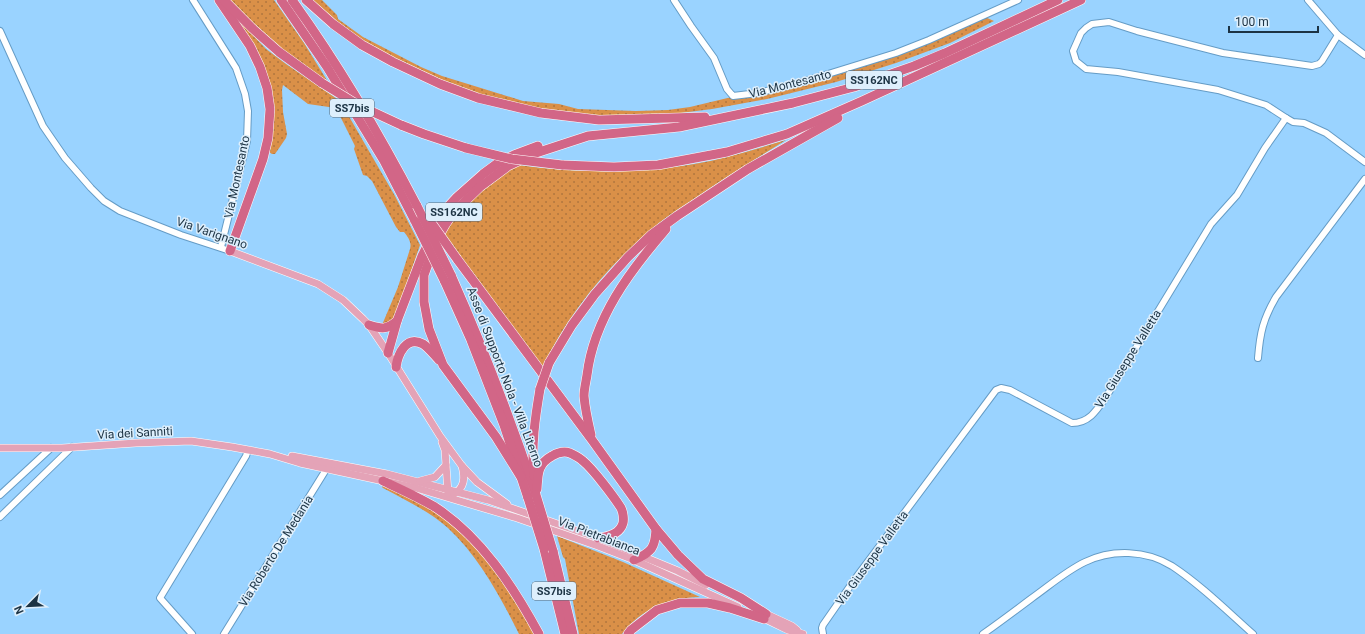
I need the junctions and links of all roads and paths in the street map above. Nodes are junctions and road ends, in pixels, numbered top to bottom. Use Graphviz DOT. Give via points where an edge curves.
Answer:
graph roads {
  1 [pos="193,0"];
  2 [pos="219,0"];
  3 [pos="224,0"];
  4 [pos="281,0"];
  5 [pos="292,0"];
  6 [pos="306,0"];
  7 [pos="674,0"];
  8 [pos="1018,0"];
  9 [pos="1045,0"];
  10 [pos="1058,0"];
  11 [pos="1081,0"];
  12 [pos="1308,0"];
  13 [pos="1010,22"];
  14 [pos="0,31"];
  15 [pos="1338,35"];
  16 [pos="1365,55"];
  17 [pos="862,101"];
  18 [pos="730,116"];
  19 [pos="1286,118"];
  20 [pos="588,136"];
  21 [pos="1365,162"];
  22 [pos="1365,179"];
  23 [pos="417,206"];
  24 [pos="677,216"];
  25 [pos="221,247"];
  26 [pos="230,251"];
  27 [pos="448,278"];
  28 [pos="398,321"];
  29 [pos="369,325"];
  30 [pos="388,353"];
  31 [pos="1258,358"];
  32 [pos="443,365"];
  33 [pos="396,367"];
  34 [pos="440,436"];
  35 [pos="592,440"];
  36 [pos="72,447"];
  37 [pos="0,448"];
  38 [pos="51,448"];
  39 [pos="248,450"];
  40 [pos="270,454"];
  41 [pos="446,464"];
  42 [pos="462,466"];
  43 [pos="328,468"];
  44 [pos="521,477"];
  45 [pos="383,481"];
  46 [pos="418,481"];
  47 [pos="447,489"];
  48 [pos="457,492"];
  49 [pos="0,495"];
  50 [pos="448,497"];
  51 [pos="532,497"];
  52 [pos="512,509"];
  53 [pos="0,517"];
  54 [pos="656,529"];
  55 [pos="598,538"];
  56 [pos="548,550"];
  57 [pos="638,558"];
  58 [pos="765,616"];
  59 [pos="802,633"];
  60 [pos="192,634"];
  61 [pos="224,634"];
  62 [pos="539,634"];
  63 [pos="564,634"];
  64 [pos="573,634"];
  65 [pos="628,634"];
  66 [pos="824,634"];
  67 [pos="983,634"];
  68 [pos="1253,634"];
  1 -- 25 [label="street, Via Montesanto" via="236,68 248,111 247,141"];
  2 -- 26 [label="highway" via="250,46 260,67 270,109 268,138 263,159"];
  3 -- 17 [label="highway, bridge" via="279,52 322,83 358,104 424,134 512,159 614,168 658,165 727,152 787,134"];
  4 -- 27 [label="highway, Asse di Supporto Nola - Villa Literno / SS7bis, bridge" via="327,67 376,147"];
  5 -- 23 [label="highway, Asse di Supporto Nola - Villa Literno / SS7bis" via="334,62"];
  6 -- 18 [label="highway" via="362,45 440,84 478,98 541,113 599,120"];
  7 -- 8 [label="street, Via Montesanto" via="714,58 727,89 733,96 758,93 802,82 896,53"];
  9 -- 13 [label="highway"];
  10 -- 13 [label="highway"];
  11 -- 17 [label="highway"];
  12 -- 15 [label="street"];
  13 -- 18 [label="highway, SS162NC" via="914,66 854,87"];
  14 -- 25 [label="street, Via Varignano" via="43,126 65,158 104,201 120,211 181,235"];
  15 -- 16 [label="street"];
  15 -- 19 [label="street" via="1316,66 1223,53 1109,22 1092,24 1086,28 1073,51 1076,61 1086,69 1125,73 1218,90 1266,105"];
  17 -- 24 [label="highway" via="748,169"];
  18 -- 20 [label="highway, SS162NC" via="679,127"];
  19 -- 21 [label="street" via="1326,133"];
  19 -- 66 [label="street, Via Giuseppe Valletta" via="1237,195 1211,224 1106,397 1091,416 1072,424 1010,390 996,390 855,579 823,626"];
  20 -- 28 [label="highway" via="561,139 514,155 483,174 457,197 446,210 422,256"];
  20 -- 32 [label="highway, SS162NC" via="536,153 508,166 480,187 445,225 424,274 424,302 428,329"];
  22 -- 31 [label="street" via="1276,297 1261,330"];
  23 -- 27 [label="highway, Asse di Supporto Nola - Villa Literno / SS7bis, bridge"];
  23 -- 35 [label="highway, bridge"];
  24 -- 35 [label="highway" via="620,287 598,331 588,363 584,394"];
  24 -- 51 [label="highway, bridge" via="651,235 595,294 572,324 549,363 540,388 534,424"];
  25 -- 26 [label="street, Via Varignano"];
  26 -- 29 [label="main road, Via Varignano" via="318,284 343,300"];
  27 -- 44 [label="highway, Asse di Supporto Nola - Villa Literno / SS7bis"];
  27 -- 51 [label="highway, Asse di Supporto Nola - Villa Literno / SS7bis" via="477,333 513,426"];
  28 -- 29 [label="highway" via="384,328"];
  28 -- 30 [label="highway"];
  29 -- 30 [label="main road, Via Varignano"];
  30 -- 33 [label="main road, Via Varignano"];
  32 -- 33 [label="highway" via="423,344 416,342 403,348"];
  32 -- 44 [label="highway, SS162NC" via="496,437"];
  33 -- 34 [label="main road, Via Varignano"];
  34 -- 41 [label="main road, Via Varignano"];
  34 -- 42 [label="main road, Via Varignano"];
  35 -- 54 [label="highway"];
  36 -- 38 [label="main road, Via dei Sanniti"];
  36 -- 39 [label="main road, Via dei Sanniti" via="185,441"];
  36 -- 53 [label="street"];
  37 -- 38 [label="main road, Via dei Sanniti"];
  38 -- 49 [label="street"];
  39 -- 40 [label="main road, Via dei Sanniti"];
  39 -- 60 [label="street" via="160,598"];
  40 -- 43 [label="main road, Via dei Sanniti"];
  40 -- 46 [label="main road, Via dei Sanniti" via="284,454"];
  41 -- 46 [label="main road" via="435,477"];
  41 -- 47 [label="main road, Via Varignano"];
  42 -- 48 [label="main road" via="465,478"];
  42 -- 52 [label="main road, Via Varignano" via="477,482"];
  43 -- 45 [label="main road, Via dei Sanniti"];
  43 -- 61 [label="street, Via Roberto De Medania"];
  44 -- 51 [label="highway, Asse di Supporto Nola - Villa Literno / SS7bis"];
  45 -- 50 [label="main road, Via Pietrabianca"];
  45 -- 62 [label="highway" via="430,504 462,528 485,552 511,587"];
  46 -- 47 [label="main road, Via Pietrabianca"];
  47 -- 48 [label="main road, Via Pietrabianca"];
  47 -- 50 [label="main road, Via Varignano"];
  48 -- 50 [label="main road"];
  48 -- 52 [label="main road, Via Pietrabianca"];
  50 -- 57 [label="main road, Via Pietrabianca"];
  51 -- 55 [label="highway" via="538,471 545,460 556,454 568,452 584,461 622,509 623,523 620,528 607,537"];
  51 -- 56 [label="highway, Asse di Supporto Nola - Villa Literno / SS7bis, bridge"];
  52 -- 55 [label="main road, Via Pietrabianca"];
  54 -- 57 [label="highway" via="652,547"];
  54 -- 58 [label="highway" via="703,579 741,598"];
  55 -- 57 [label="main road, Via Pietrabianca"];
  56 -- 63 [label="highway, Asse di Supporto Nola - Villa Literno / SS7bis"];
  56 -- 64 [label="highway, Asse di Supporto Nola - Villa Literno / SS7bis"];
  57 -- 58 [label="main road, Via Pietrabianca"];
  58 -- 59 [label="main road, Via Pietrabianca" via="788,630"];
  58 -- 65 [label="highway" via="708,603 680,603 657,610"];
  67 -- 68 [label="street" via="1084,562 1096,557 1124,553 1149,556 1171,566 1193,581"];
}
